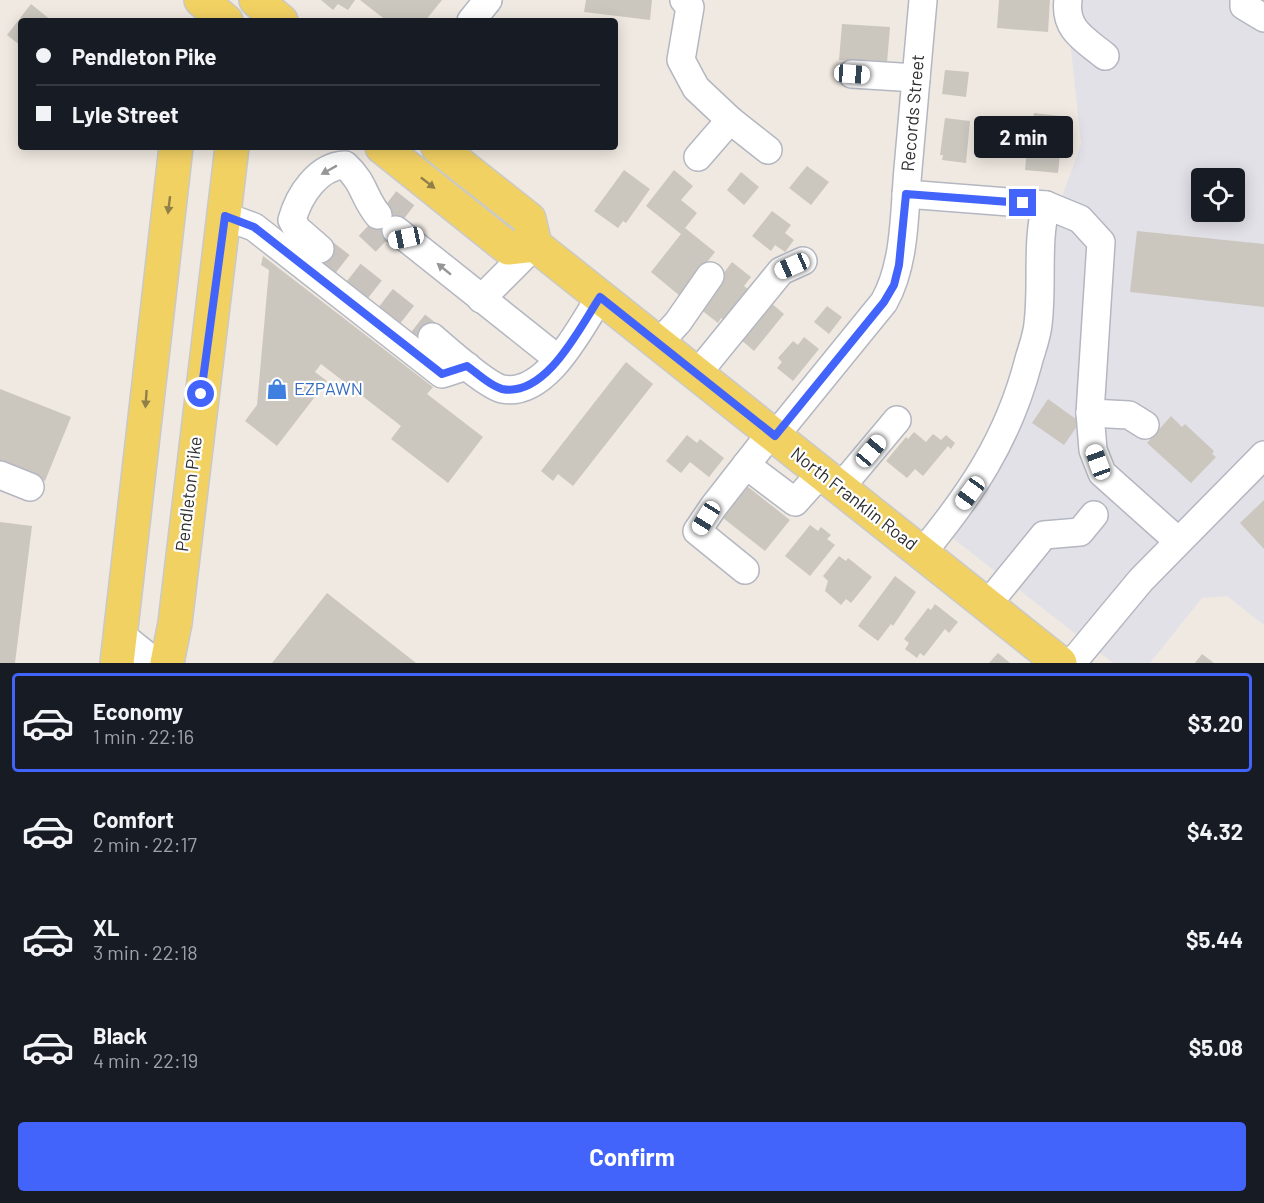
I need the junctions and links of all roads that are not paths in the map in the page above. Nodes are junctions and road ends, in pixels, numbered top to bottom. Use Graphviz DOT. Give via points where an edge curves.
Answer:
graph roads {
  1 [pos="194,0"];
  2 [pos="201,0"];
  3 [pos="249,0"];
  4 [pos="256,0"];
  5 [pos="488,0"];
  6 [pos="684,0"];
  7 [pos="923,0"];
  8 [pos="1068,0"];
  9 [pos="1244,0"];
  10 [pos="191,18"];
  11 [pos="222,18"];
  12 [pos="247,18"];
  13 [pos="277,18"];
  14 [pos="473,18"];
  15 [pos="1264,18"];
  16 [pos="1105,56"];
  17 [pos="852,74"];
  18 [pos="916,78"];
  19 [pos="730,120"];
  20 [pos="176,150"];
  21 [pos="386,150"];
  22 [pos="442,150"];
  23 [pos="768,150"];
  24 [pos="236,154"];
  25 [pos="698,157"];
  26 [pos="906,194"];
  27 [pos="1046,205"];
  28 [pos="225,216"];
  29 [pos="535,245"];
  30 [pos="320,249"];
  31 [pos="802,261"];
  32 [pos="710,276"];
  33 [pos="600,297"];
  34 [pos="481,299"];
  35 [pos="432,337"];
  36 [pos="658,344"];
  37 [pos="558,359"];
  38 [pos="467,366"];
  39 [pos="697,374"];
  40 [pos="1090,413"];
  41 [pos="897,420"];
  42 [pos="1145,425"];
  43 [pos="773,435"];
  44 [pos="1264,455"];
  45 [pos="746,465"];
  46 [pos="0,475"];
  47 [pos="830,481"];
  48 [pos="30,487"];
  49 [pos="1094,515"];
  50 [pos="1178,541"];
  51 [pos="922,553"];
  52 [pos="745,570"];
  53 [pos="987,605"];
  54 [pos="118,649"];
  55 [pos="156,663"];
  56 [pos="167,663"];
  57 [pos="1060,663"];
  58 [pos="1072,663"];
  1 -- 10 [label="main road"];
  2 -- 11 [label="main road"];
  3 -- 12 [label="main road"];
  4 -- 13 [label="main road"];
  5 -- 14 [label="street"];
  6 -- 19 [label="street" via="690,7 681,60 696,88"];
  7 -- 18 [label="street, Records Street"];
  8 -- 16 [label="street" via="1066,15 1075,31"];
  9 -- 15 [label="street" via="1244,6"];
  17 -- 18 [label="street"];
  18 -- 26 [label="street, Records Street"];
  19 -- 23 [label="street"];
  19 -- 25 [label="street"];
  20 -- 54 [label="main road, one-way"];
  21 -- 29 [label="main road, one-way" via="508,248"];
  22 -- 29 [label="main road" via="529,219"];
  24 -- 28 [label="main road, Pendleton Pike"];
  26 -- 27 [label="street"];
  26 -- 43 [label="street, Records Street" via="894,285"];
  27 -- 40 [label="street" via="1080,219 1101,242"];
  27 -- 51 [label="street" via="1040,226 1038,324 1024,380 1005,431 980,478"];
  28 -- 38 [label="street" via="254,227 442,374"];
  28 -- 56 [label="main road, Pendleton Pike"];
  29 -- 33 [label="main road, North Franklin Road"];
  29 -- 34 [label="street"];
  34 -- 30 [label="street, one-way" via="387,222 359,177 345,165 334,165 319,176 297,204 292,220"];
  31 -- 39 [label="street" via="781,271"];
  32 -- 36 [label="street"];
  33 -- 36 [label="main road, North Franklin Road"];
  33 -- 37 [label="street"];
  34 -- 37 [label="street"];
  35 -- 38 [label="street"];
  36 -- 39 [label="main road, North Franklin Road"];
  37 -- 38 [label="street" via="537,381 522,389 500,388"];
  39 -- 43 [label="main road, North Franklin Road"];
  40 -- 42 [label="street" via="1129,415"];
  40 -- 50 [label="street" via="1094,450 1102,473"];
  41 -- 47 [label="street"];
  43 -- 45 [label="street, Records Street"];
  43 -- 47 [label="main road, North Franklin Road"];
  44 -- 50 [label="street"];
  45 -- 47 [label="street" via="795,502"];
  45 -- 52 [label="street, Records Street" via="698,531"];
  46 -- 48 [label="street"];
  47 -- 51 [label="main road, North Franklin Road"];
  49 -- 53 [label="street" via="1080,532 1044,535"];
  50 -- 58 [label="street"];
  51 -- 53 [label="main road, North Franklin Road"];
  53 -- 57 [label="main road, North Franklin Road"];
  54 -- 55 [label="street"];
}
